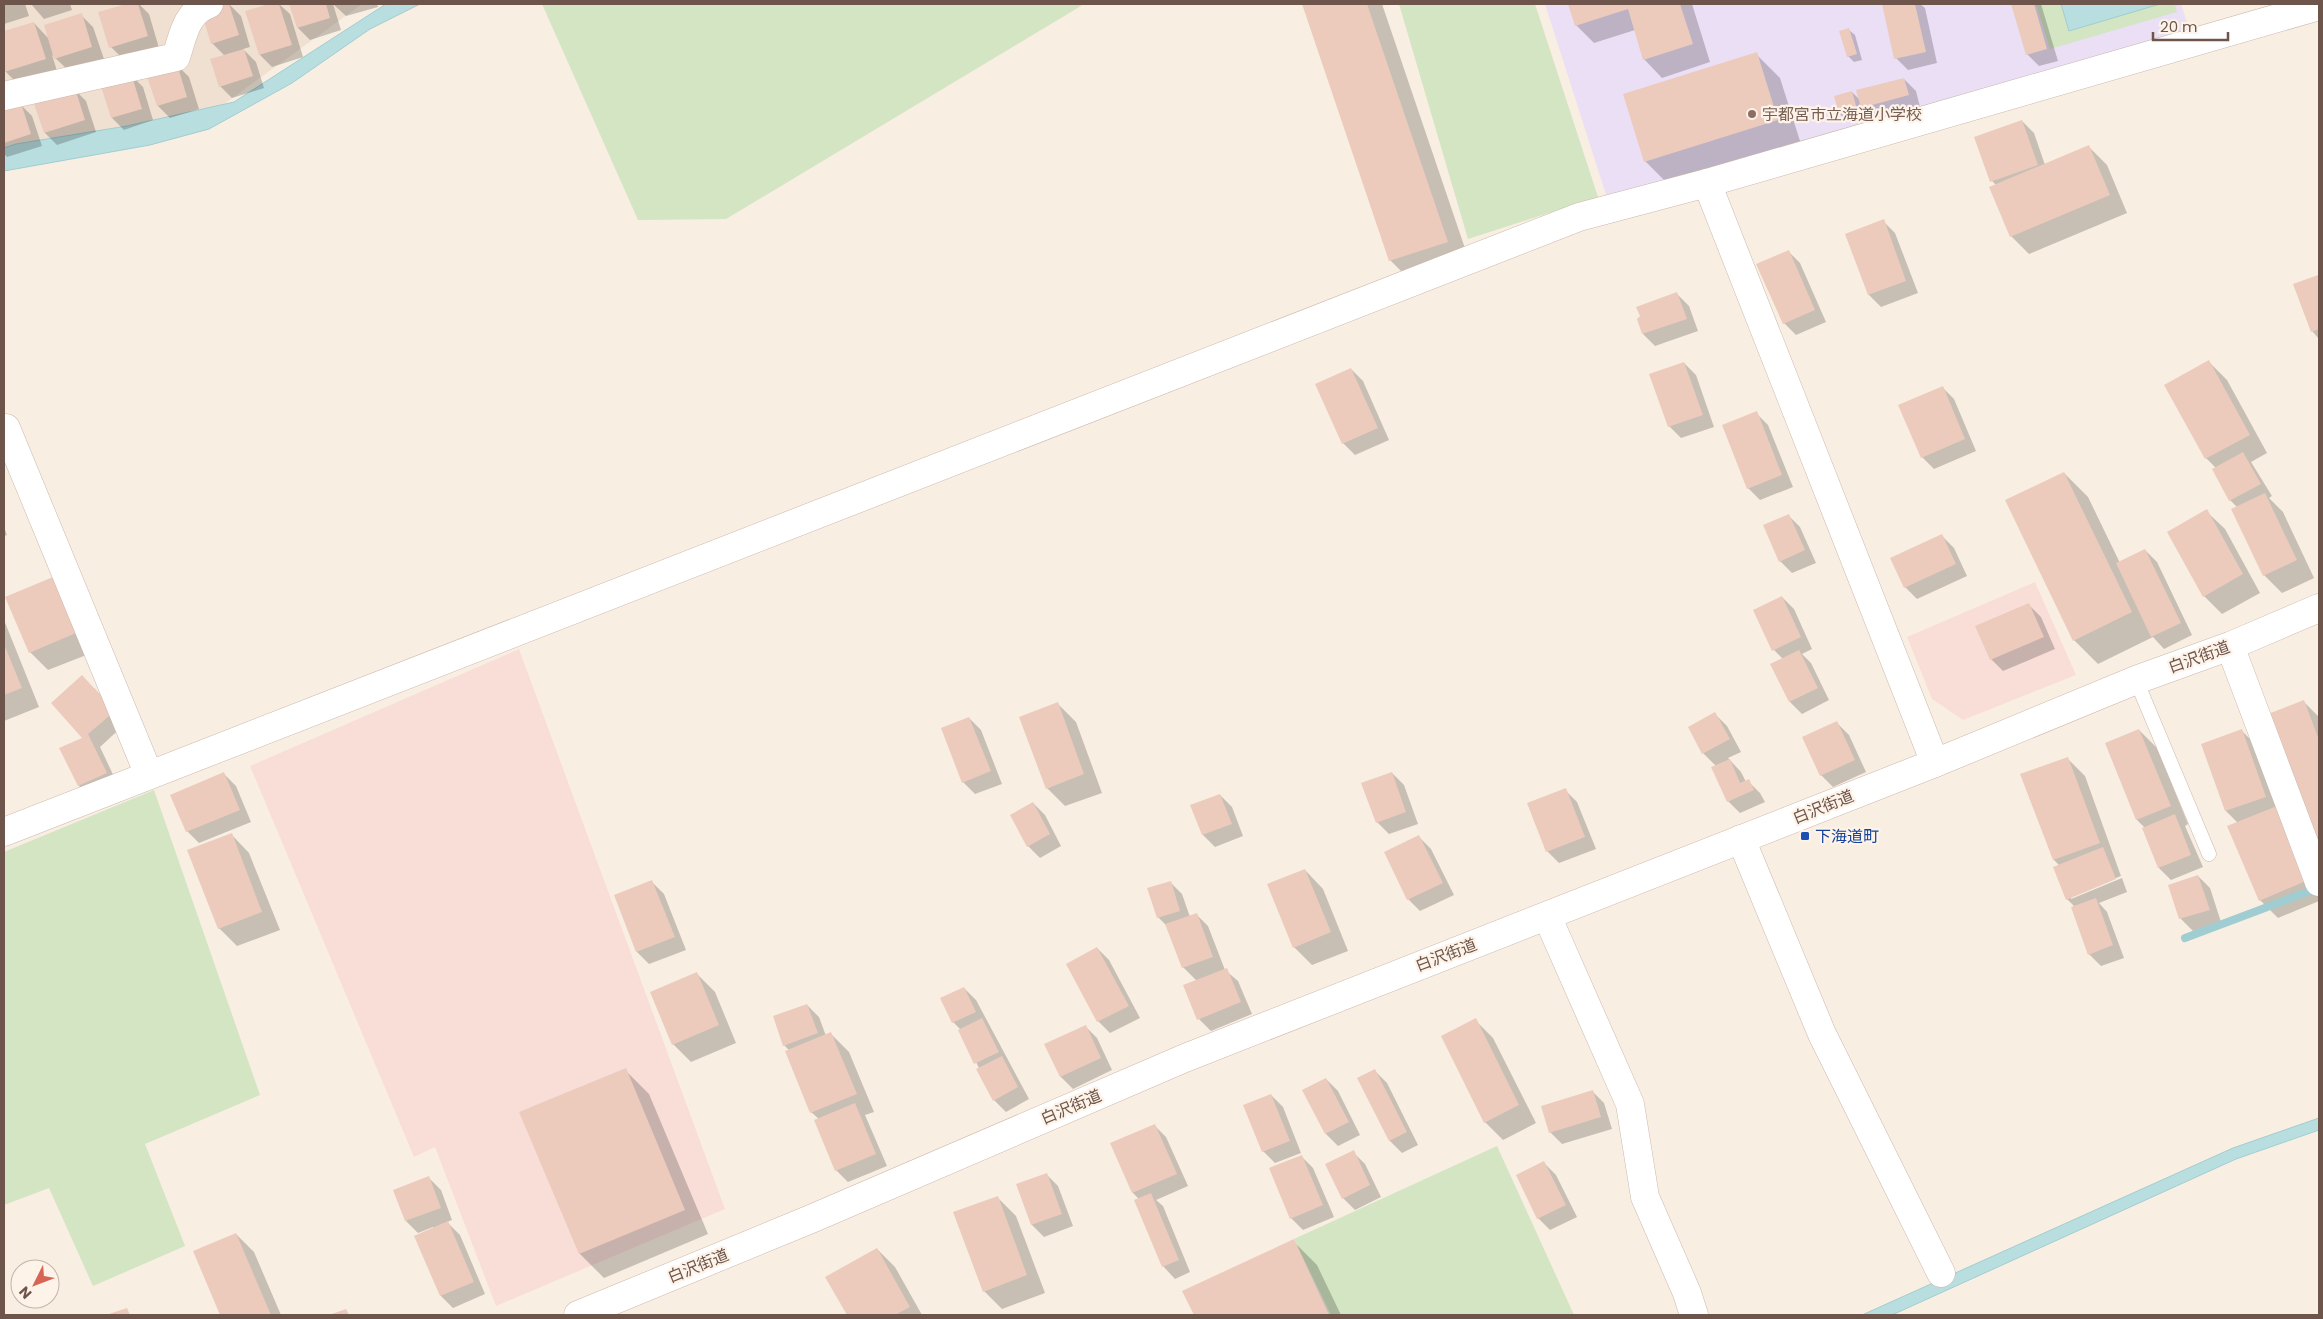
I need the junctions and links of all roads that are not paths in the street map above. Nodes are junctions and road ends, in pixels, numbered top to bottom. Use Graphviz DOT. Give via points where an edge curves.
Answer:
graph roads {
  1 [pos="209,4"];
  2 [pos="2319,6"];
  3 [pos="4,96"];
  4 [pos="1707,183"];
  5 [pos="4,430"];
  6 [pos="2319,608"];
  7 [pos="2230,646"];
  8 [pos="2136,680"];
  9 [pos="1935,763"];
  10 [pos="149,775"];
  11 [pos="4,832"];
  12 [pos="1741,839"];
  13 [pos="2209,854"];
  14 [pos="2319,882"];
  15 [pos="1547,916"];
  16 [pos="1942,1273"];
  17 [pos="578,1315"];
  18 [pos="1694,1315"];
  1 -- 3 [label="street" via="200,7 188,21 176,57"];
  2 -- 4 [label="street"];
  4 -- 9 [label="street"];
  4 -- 10 [label="street" via="1579,217"];
  5 -- 10 [label="street" via="6,428"];
  6 -- 7 [label="street, 白沢街道"];
  7 -- 8 [label="street, 白沢街道"];
  7 -- 14 [label="street"];
  8 -- 9 [label="street, 白沢街道"];
  8 -- 13 [label="lane"];
  9 -- 12 [label="street, 白沢街道"];
  10 -- 11 [label="street"];
  12 -- 15 [label="street, 白沢街道"];
  12 -- 16 [label="street" via="1822,1034"];
  15 -- 17 [label="street, 白沢街道" via="1185,1058"];
  15 -- 18 [label="street" via="1630,1104 1645,1197 1688,1293"];
}
